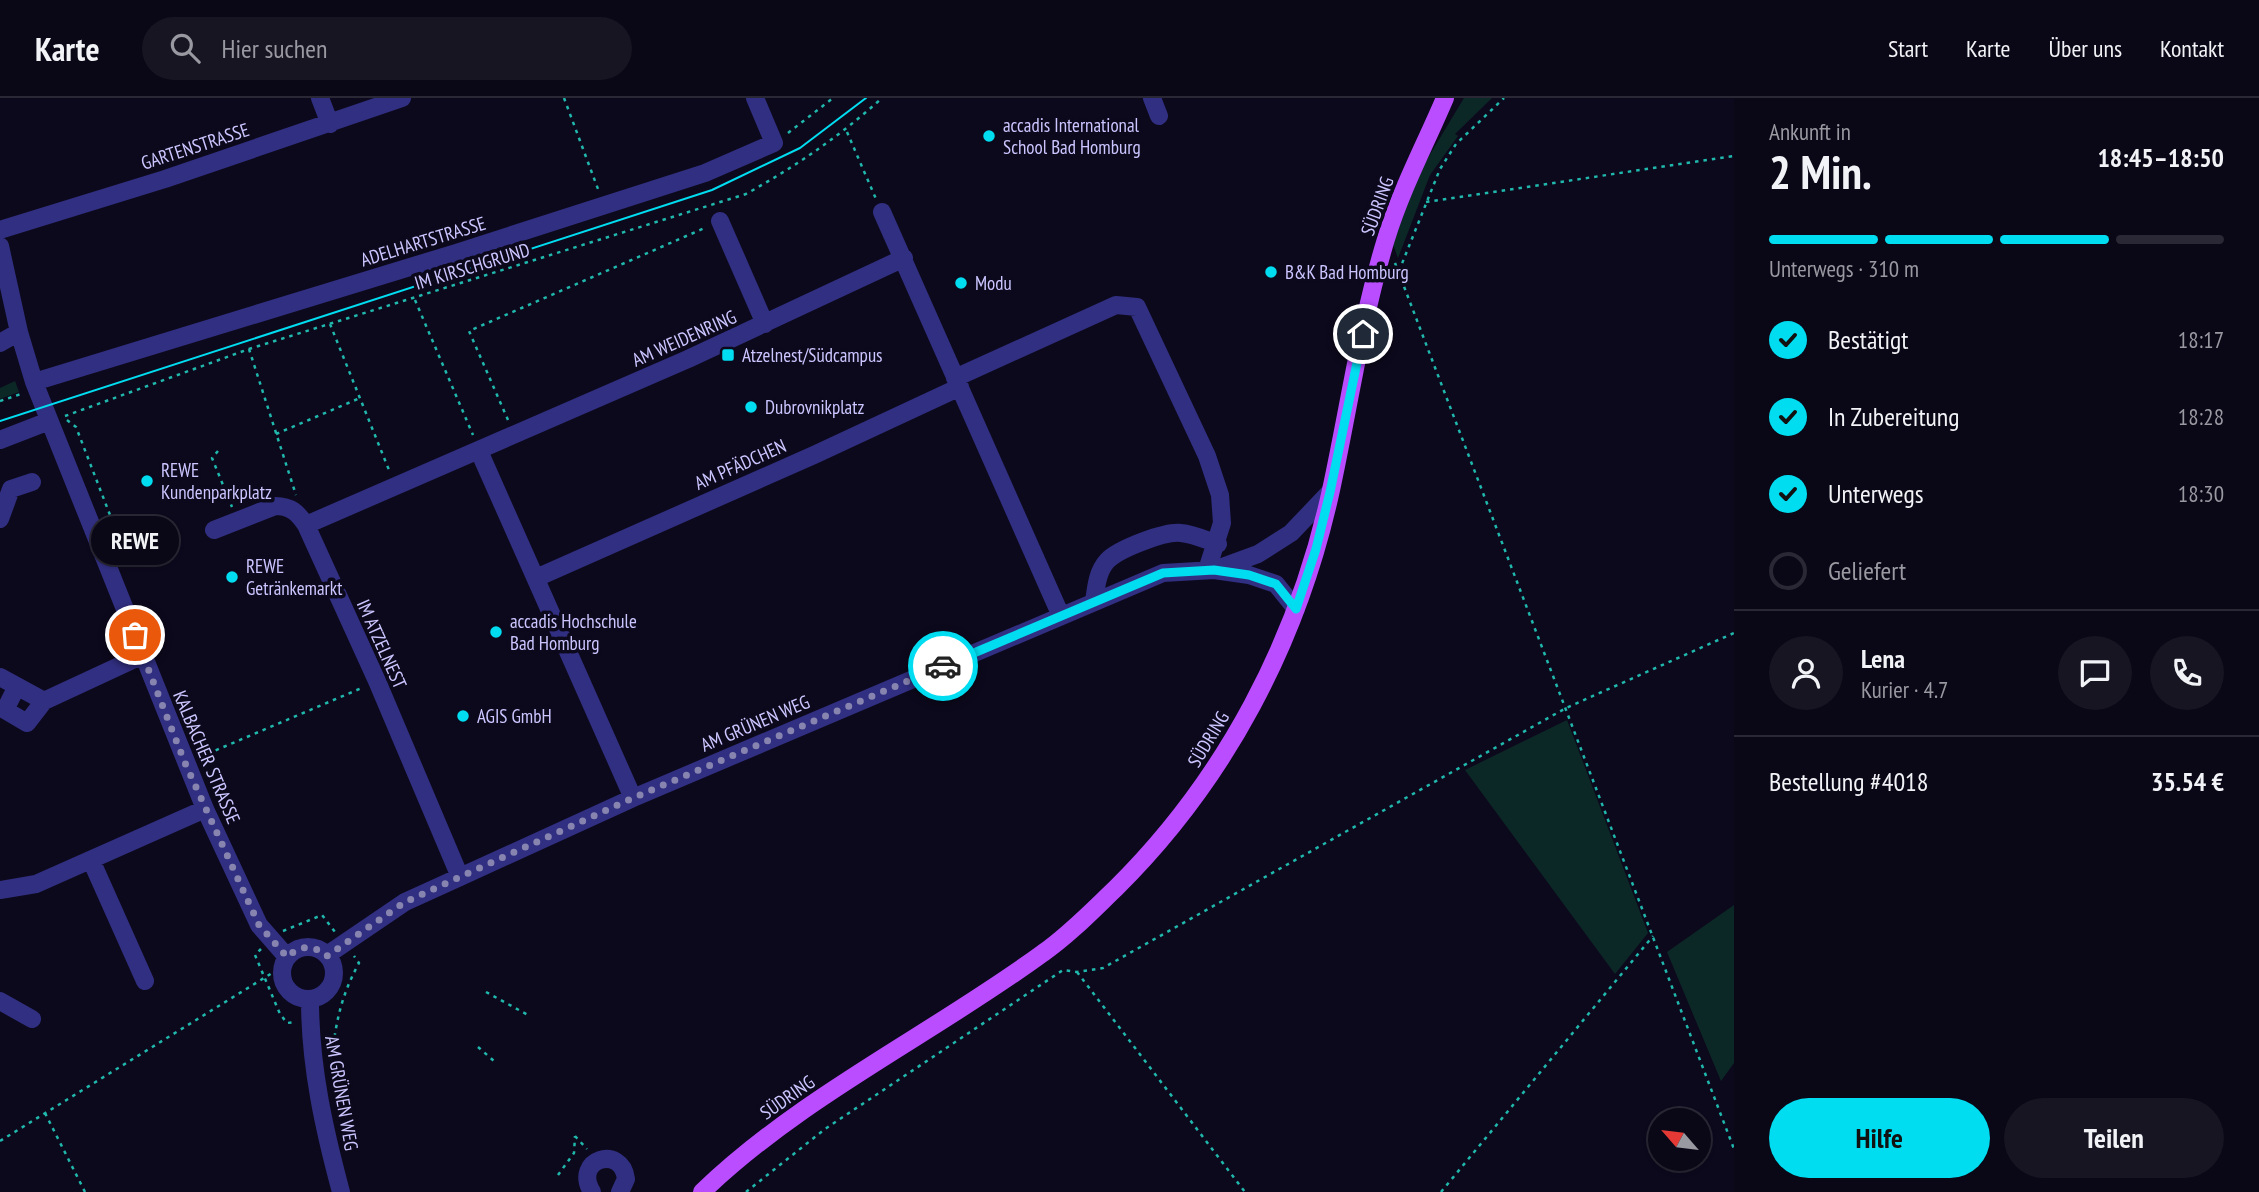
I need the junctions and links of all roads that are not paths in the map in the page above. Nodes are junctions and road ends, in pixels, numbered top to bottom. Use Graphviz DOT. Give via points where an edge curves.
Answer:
graph roads {
  1 [pos="320,98"];
  2 [pos="402,98"];
  3 [pos="755,98"];
  4 [pos="1152,98"];
  5 [pos="1444,102"];
  6 [pos="1159,116"];
  7 [pos="330,124"];
  8 [pos="882,212"];
  9 [pos="716,223"];
  10 [pos="0,230"];
  11 [pos="0,246"];
  12 [pos="904,258"];
  13 [pos="765,324"];
  14 [pos="19,332"];
  15 [pos="0,343"];
  16 [pos="34,382"];
  17 [pos="958,383"];
  18 [pos="56,419"];
  19 [pos="0,440"];
  20 [pos="480,451"];
  21 [pos="32,482"];
  22 [pos="1330,492"];
  23 [pos="0,518"];
  24 [pos="302,519"];
  25 [pos="214,530"];
  26 [pos="1217,544"];
  27 [pos="1211,570"];
  28 [pos="536,578"];
  29 [pos="1094,602"];
  30 [pos="1296,609"];
  31 [pos="1061,616"];
  32 [pos="142,654"];
  33 [pos="0,677"];
  34 [pos="17,686"];
  35 [pos="44,701"];
  36 [pos="633,798"];
  37 [pos="205,809"];
  38 [pos="91,860"];
  39 [pos="460,877"];
  40 [pos="0,892"];
  41 [pos="327,956"];
  42 [pos="284,962"];
  43 [pos="145,981"];
  44 [pos="310,1000"];
  45 [pos="0,1001"];
  46 [pos="33,1019"];
  47 [pos="341,1192"];
  48 [pos="592,1192"];
  49 [pos="620,1192"];
  50 [pos="702,1192"];
  1 -- 7 [label="street"];
  2 -- 7 [label="street, GARTENSTRASSE"];
  3 -- 16 [label="street, ADELHARTSTRASSE" via="774,144 705,173"];
  4 -- 6 [label="street"];
  5 -- 22 [label="main road, SÜDRING" via="1398,201 1385,242"];
  7 -- 10 [label="street, GARTENSTRASSE"];
  8 -- 12 [label="street"];
  9 -- 13 [label="street"];
  11 -- 14 [label="street, KALBACHER STRASSE"];
  12 -- 13 [label="street, AM WEIDENRING"];
  12 -- 17 [label="street"];
  13 -- 20 [label="street, AM WEIDENRING"];
  14 -- 15 [label="street"];
  14 -- 16 [label="street, KALBACHER STRASSE"];
  16 -- 18 [label="street, KALBACHER STRASSE"];
  17 -- 26 [label="street, AM PFÄDCHEN" via="1116,305 1137,307 1207,456 1220,495 1222,523"];
  17 -- 28 [label="street, AM PFÄDCHEN" via="814,455"];
  17 -- 31 [label="street"];
  18 -- 19 [label="street"];
  18 -- 32 [label="street, KALBACHER STRASSE"];
  20 -- 24 [label="street, AM WEIDENRING"];
  20 -- 28 [label="street"];
  21 -- 23 [label="street" via="11,489"];
  22 -- 27 [label="street, AM GRÜNEN WEG" via="1291,533 1258,554"];
  22 -- 30 [label="main road, SÜDRING"];
  24 -- 25 [label="street" via="275,506"];
  24 -- 39 [label="street, IM ATZELNEST"];
  26 -- 27 [label="street"];
  26 -- 29 [label="street" via="1182,533 1165,533 1127,549 1107,560 1099,574"];
  27 -- 29 [label="street, AM GRÜNEN WEG" via="1163,573"];
  27 -- 30 [label="street, AM GRÜNEN WEG" via="1276,584"];
  28 -- 36 [label="street"];
  29 -- 31 [label="street, AM GRÜNEN WEG"];
  30 -- 50 [label="main road, SÜDRING" via="1261,689 1203,788 1115,888 1045,952 786,1121"];
  31 -- 36 [label="street, AM GRÜNEN WEG"];
  32 -- 35 [label="street"];
  32 -- 37 [label="street, KALBACHER STRASSE"];
  33 -- 34 [label="street"];
  34 -- 35 [label="street"];
  34 -- 35 [label="street" via="5,710 27,723"];
  36 -- 39 [label="street, AM GRÜNEN WEG"];
  37 -- 38 [label="street"];
  37 -- 42 [label="street, KALBACHER STRASSE" via="259,925"];
  38 -- 40 [label="street" via="36,884"];
  38 -- 43 [label="street"];
  39 -- 41 [label="street, AM GRÜNEN WEG" via="405,902"];
  41 -- 42 [label="street" via="302,947"];
  41 -- 44 [label="street" via="334,971 330,987"];
  42 -- 44 [label="street" via="281,975 287,991"];
  44 -- 47 [label="street, AM GRÜNEN WEG" via="318,1094"];
  45 -- 46 [label="street"];
  48 -- 49 [label="street" via="587,1184 592,1164 612,1159 623,1167 626,1179"];
}
